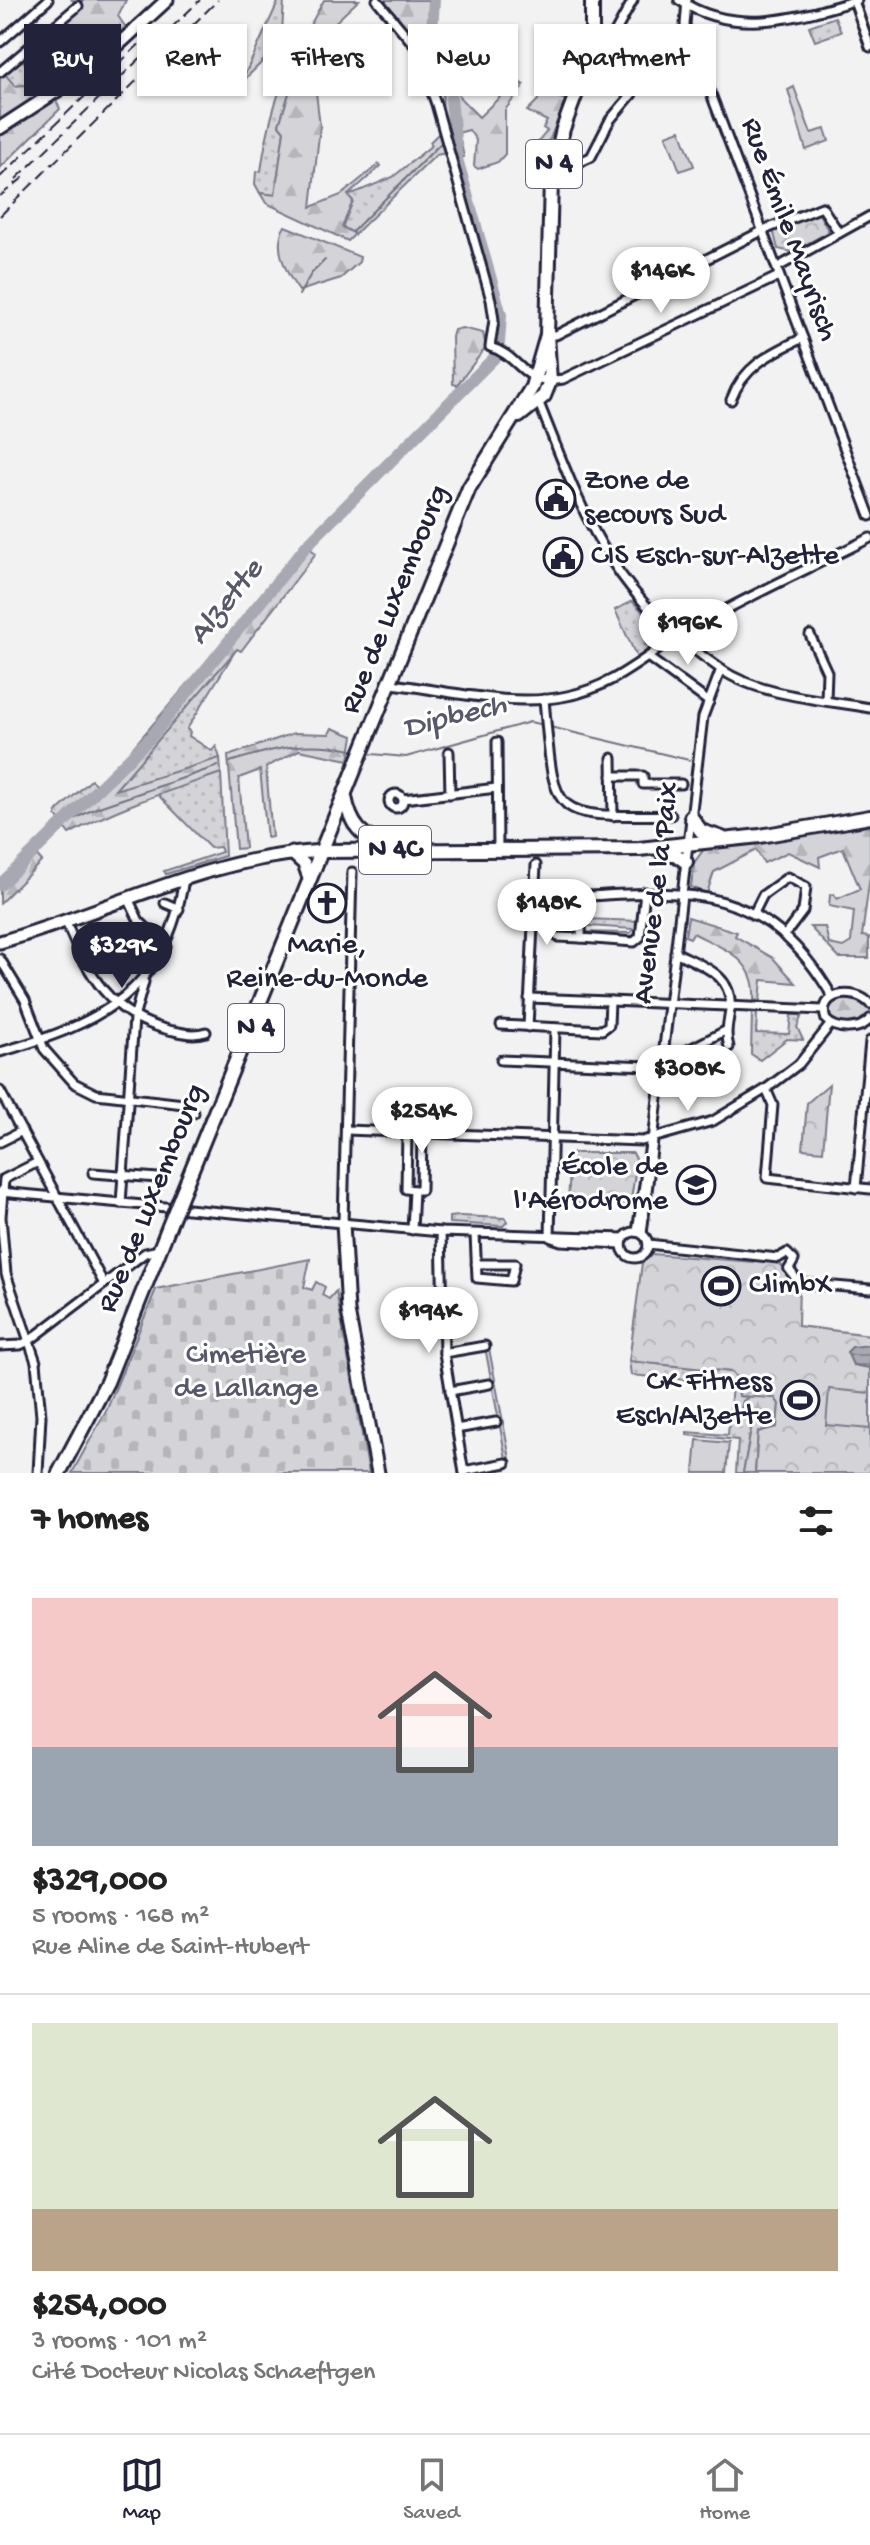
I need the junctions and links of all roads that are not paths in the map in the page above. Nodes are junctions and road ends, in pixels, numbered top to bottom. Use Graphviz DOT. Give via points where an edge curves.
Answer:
graph roads {
  1 [pos="48,0"];
  2 [pos="167,0"];
  3 [pos="377,0"];
  4 [pos="592,0"];
  5 [pos="633,0"];
  6 [pos="679,0"];
  7 [pos="856,1"];
  8 [pos="838,2"];
  9 [pos="687,3"];
  10 [pos="78,6"];
  11 [pos="620,24"];
  12 [pos="0,42"];
  13 [pos="870,47"];
  14 [pos="0,72"];
  15 [pos="630,96"];
  16 [pos="0,128"];
  17 [pos="555,156"];
  18 [pos="870,216"];
  19 [pos="764,230"];
  20 [pos="839,233"];
  21 [pos="778,267"];
  22 [pos="779,276"];
  23 [pos="547,335"];
  24 [pos="803,338"];
  25 [pos="550,381"];
  26 [pos="534,383"];
  27 [pos="731,400"];
  28 [pos="538,402"];
  29 [pos="513,421"];
  30 [pos="870,516"];
  31 [pos="870,538"];
  32 [pos="810,635"];
  33 [pos="678,636"];
  34 [pos="649,658"];
  35 [pos="721,669"];
  36 [pos="391,684"];
  37 [pos="544,699"];
  38 [pos="826,700"];
  39 [pos="709,702"];
  40 [pos="870,708"];
  41 [pos="497,742"];
  42 [pos="449,752"];
  43 [pos="612,758"];
  44 [pos="612,776"];
  45 [pos="681,784"];
  46 [pos="497,788"];
  47 [pos="450,794"];
  48 [pos="345,795"];
  49 [pos="403,799"];
  50 [pos="671,815"];
  51 [pos="613,816"];
  52 [pos="691,817"];
  53 [pos="870,820"];
  54 [pos="729,840"];
  55 [pos="688,845"];
  56 [pos="466,850"];
  57 [pos="323,851"];
  58 [pos="498,851"];
  59 [pos="568,852"];
  60 [pos="292,853"];
  61 [pos="686,862"];
  62 [pos="536,865"];
  63 [pos="352,872"];
  64 [pos="184,877"];
  65 [pos="309,878"];
  66 [pos="645,892"];
  67 [pos="682,893"];
  68 [pos="128,898"];
  69 [pos="582,898"];
  70 [pos="534,899"];
  71 [pos="165,903"];
  72 [pos="179,909"];
  73 [pos="753,915"];
  74 [pos="66,922"];
  75 [pos="784,936"];
  76 [pos="558,937"];
  77 [pos="581,938"];
  78 [pos="0,942"];
  79 [pos="166,946"];
  80 [pos="675,952"];
  81 [pos="0,959"];
  82 [pos="144,980"];
  83 [pos="832,996"];
  84 [pos="529,998"];
  85 [pos="610,1001"];
  86 [pos="669,1003"];
  87 [pos="113,1004"];
  88 [pos="870,1004"];
  89 [pos="730,1006"];
  90 [pos="823,1010"];
  91 [pos="134,1018"];
  92 [pos="868,1021"];
  93 [pos="501,1025"];
  94 [pos="830,1025"];
  95 [pos="528,1027"];
  96 [pos="555,1028"];
  97 [pos="725,1031"];
  98 [pos="206,1032"];
  99 [pos="870,1033"];
  100 [pos="40,1041"];
  101 [pos="870,1041"];
  102 [pos="729,1047"];
  103 [pos="0,1052"];
  104 [pos="501,1060"];
  105 [pos="554,1062"];
  106 [pos="648,1066"];
  107 [pos="671,1086"];
  108 [pos="766,1089"];
  109 [pos="1,1097"];
  110 [pos="128,1098"];
  111 [pos="194,1113"];
  112 [pos="346,1130"];
  113 [pos="22,1131"];
  114 [pos="407,1132"];
  115 [pos="422,1133"];
  116 [pos="553,1138"];
  117 [pos="652,1138"];
  118 [pos="0,1142"];
  119 [pos="38,1162"];
  120 [pos="93,1173"];
  121 [pos="123,1175"];
  122 [pos="158,1178"];
  123 [pos="856,1188"];
  124 [pos="870,1189"];
  125 [pos="414,1190"];
  126 [pos="187,1191"];
  127 [pos="1,1192"];
  128 [pos="57,1197"];
  129 [pos="121,1203"];
  130 [pos="343,1223"];
  131 [pos="412,1230"];
  132 [pos="441,1232"];
  133 [pos="640,1233"];
  134 [pos="475,1234"];
  135 [pos="550,1237"];
  136 [pos="623,1241"];
  137 [pos="648,1244"];
  138 [pos="1,1250"];
  139 [pos="160,1256"];
  140 [pos="778,1258"];
  141 [pos="476,1264"];
  142 [pos="789,1269"];
  143 [pos="104,1284"];
  144 [pos="870,1289"];
  145 [pos="29,1341"];
  146 [pos="0,1346"];
  147 [pos="485,1346"];
  148 [pos="444,1353"];
  149 [pos="489,1384"];
  150 [pos="450,1391"];
  151 [pos="496,1422"];
  152 [pos="456,1429"];
  153 [pos="506,1463"];
  154 [pos="464,1472"];
  155 [pos="38,1473"];
  156 [pos="63,1473"];
  157 [pos="378,1473"];
  1 -- 12 [label="street"];
  2 -- 16 [label="main road" via="86,73"];
  3 -- 26 [label="street" via="411,39 435,102 491,300 490,347 502,350"];
  4 -- 17 [label="main road, N 4" via="592,50"];
  5 -- 11 [label="street"];
  6 -- 9 [label="street"];
  7 -- 8 [label="street"];
  7 -- 13 [label="street"];
  8 -- 9 [label="street" via="753,23 735,22"];
  9 -- 19 [label="street, Rue Émile Mayrisch" via="685,25"];
  10 -- 14 [label="street"];
  15 -- 17 [label="street" via="586,161"];
  17 -- 23 [label="main road, N 4" via="548,207"];
  18 -- 20 [label="street"];
  19 -- 20 [label="street" via="822,207"];
  19 -- 21 [label="street, Rue Émile Mayrisch"];
  19 -- 23 [label="street"];
  20 -- 21 [label="street"];
  21 -- 22 [label="street, Rue Émile Mayrisch"];
  22 -- 24 [label="street, Rue Émile Mayrisch"];
  22 -- 25 [label="street"];
  23 -- 25 [label="main road, N 4"];
  23 -- 26 [label="main road, N 4"];
  24 -- 27 [label="street" via="754,364"];
  24 -- 30 [label="street, Rue Émile Mayrisch"];
  25 -- 26 [label="street"];
  25 -- 28 [label="main road, N 4"];
  26 -- 28 [label="street"];
  26 -- 29 [label="main road, N 4"];
  28 -- 29 [label="main road, N 4"];
  28 -- 33 [label="street" via="594,537 636,595"];
  29 -- 36 [label="main road, Rue de Luxembourg / N 4" via="469,488"];
  31 -- 33 [label="street"];
  32 -- 38 [label="street" via="827,672"];
  33 -- 34 [label="street"];
  33 -- 35 [label="street"];
  34 -- 37 [label="street" via="593,688"];
  34 -- 39 [label="street"];
  35 -- 38 [label="street" via="787,694"];
  35 -- 39 [label="street, Avenue de la Paix"];
  36 -- 37 [label="street"];
  36 -- 48 [label="main road, Rue de Luxembourg / N 4"];
  37 -- 51 [label="street" via="552,781 560,798 575,811"];
  38 -- 40 [label="street"];
  39 -- 52 [label="street, Avenue de la Paix"];
  41 -- 46 [label="street"];
  42 -- 47 [label="street"];
  43 -- 44 [label="street"];
  44 -- 45 [label="street" via="643,776 643,784"];
  44 -- 51 [label="street"];
  46 -- 47 [label="street"];
  46 -- 58 [label="street"];
  47 -- 49 [label="street"];
  48 -- 56 [label="main road" via="351,820 371,840"];
  48 -- 57 [label="main road, Rue de Luxembourg / N 4"];
  50 -- 51 [label="street"];
  52 -- 54 [label="main road" via="704,833"];
  52 -- 55 [label="street, Avenue de la Paix"];
  53 -- 54 [label="main road, N 4C"];
  54 -- 55 [label="main road, N 4C"];
  55 -- 59 [label="main road, N 4C"];
  55 -- 61 [label="street, Avenue de la Paix"];
  56 -- 57 [label="main road, N 4C"];
  56 -- 58 [label="main road, N 4C"];
  57 -- 60 [label="main road"];
  57 -- 65 [label="main road, Rue de Luxembourg / N 4"];
  57 -- 126 [label="main road, Rue de Luxembourg / N 4"];
  58 -- 59 [label="main road, N 4C"];
  59 -- 61 [label="main road, N 4C" via="598,858 669,853"];
  60 -- 64 [label="main road"];
  60 -- 65 [label="main road"];
  61 -- 67 [label="street, Avenue de la Paix"];
  62 -- 70 [label="street"];
  63 -- 112 [label="street"];
  64 -- 68 [label="main road"];
  64 -- 72 [label="street"];
  65 -- 126 [label="main road, Rue de Luxembourg / N 4"];
  66 -- 67 [label="street"];
  66 -- 69 [label="street"];
  66 -- 77 [label="street" via="638,940"];
  67 -- 73 [label="street"];
  67 -- 80 [label="street, Avenue de la Paix"];
  68 -- 74 [label="main road"];
  68 -- 79 [label="street" via="139,921"];
  69 -- 70 [label="street"];
  69 -- 77 [label="street"];
  70 -- 84 [label="street"];
  71 -- 72 [label="street"];
  72 -- 79 [label="street"];
  73 -- 75 [label="street"];
  73 -- 75 [label="street" via="763,895 788,877 806,887 803,911"];
  74 -- 78 [label="main road"];
  74 -- 87 [label="street" via="90,976"];
  75 -- 83 [label="street"];
  76 -- 77 [label="street"];
  79 -- 82 [label="street"];
  80 -- 86 [label="street, Avenue de la Paix"];
  80 -- 89 [label="street" via="724,980"];
  81 -- 100 [label="street" via="25,1000"];
  82 -- 87 [label="street"];
  82 -- 91 [label="street"];
  83 -- 88 [label="street" via="860,996"];
  83 -- 90 [label="street"];
  84 -- 85 [label="street"];
  84 -- 95 [label="street"];
  85 -- 86 [label="street"];
  85 -- 96 [label="street" via="609,1025 602,1030"];
  86 -- 89 [label="street"];
  86 -- 117 [label="street, Avenue de la Paix"];
  87 -- 91 [label="street"];
  87 -- 100 [label="street"];
  89 -- 90 [label="street"];
  89 -- 97 [label="street"];
  90 -- 94 [label="street"];
  91 -- 98 [label="street" via="195,1036"];
  91 -- 110 [label="street"];
  92 -- 94 [label="street" via="858,1028"];
  92 -- 99 [label="street"];
  93 -- 95 [label="street"];
  94 -- 108 [label="street" via="799,1064"];
  95 -- 96 [label="street"];
  96 -- 105 [label="street"];
  97 -- 102 [label="street"];
  97 -- 107 [label="street" via="674,1057"];
  100 -- 103 [label="street"];
  100 -- 110 [label="street" via="74,1083 96,1094"];
  101 -- 123 [label="street"];
  104 -- 105 [label="street"];
  105 -- 106 [label="street"];
  105 -- 116 [label="street"];
  108 -- 117 [label="street" via="718,1118"];
  108 -- 123 [label="street" via="773,1105 767,1178"];
  109 -- 113 [label="street"];
  110 -- 111 [label="street" via="184,1104"];
  110 -- 121 [label="street"];
  112 -- 114 [label="street"];
  112 -- 130 [label="street"];
  113 -- 118 [label="street"];
  113 -- 119 [label="street"];
  114 -- 115 [label="street"];
  114 -- 125 [label="street" via="406,1189"];
  115 -- 116 [label="street"];
  115 -- 125 [label="street" via="421,1190"];
  116 -- 117 [label="street"];
  116 -- 135 [label="street"];
  117 -- 133 [label="street, Avenue de la Paix"];
  119 -- 127 [label="street" via="4,1179"];
  119 -- 128 [label="street"];
  120 -- 121 [label="street"];
  121 -- 122 [label="street"];
  121 -- 129 [label="street"];
  123 -- 124 [label="street"];
  125 -- 131 [label="street"];
  126 -- 139 [label="main road, Rue de Luxembourg / N 4"];
  127 -- 128 [label="street"];
  127 -- 138 [label="street"];
  128 -- 129 [label="street"];
  128 -- 143 [label="street"];
  129 -- 130 [label="street"];
  130 -- 131 [label="street"];
  130 -- 157 [label="main road" via="348,1311"];
  131 -- 132 [label="street"];
  132 -- 134 [label="street"];
  132 -- 148 [label="street"];
  133 -- 136 [label="street"];
  133 -- 137 [label="street"];
  134 -- 135 [label="street"];
  134 -- 141 [label="street"];
  135 -- 136 [label="street"];
  136 -- 137 [label="street" via="626,1254 636,1258 644,1255"];
  137 -- 140 [label="street"];
  138 -- 145 [label="street"];
  139 -- 143 [label="street" via="145,1253"];
  139 -- 156 [label="main road, Rue de Luxembourg / N 4"];
  139 -- 156 [label="main road, Rue de Luxembourg / N 4" via="113,1385"];
  140 -- 142 [label="street" via="779,1266"];
  140 -- 142 [label="street" via="792,1255"];
  141 -- 141 [label="street" via="482,1281 511,1281 515,1276 515,1264"];
  142 -- 144 [label="street" via="799,1283"];
  143 -- 145 [label="street"];
  145 -- 146 [label="street"];
  145 -- 155 [label="street" via="40,1399"];
  147 -- 148 [label="street"];
  148 -- 150 [label="street"];
  149 -- 150 [label="street"];
  150 -- 152 [label="street"];
  151 -- 152 [label="street"];
  152 -- 154 [label="street"];
  153 -- 154 [label="street"];
}
